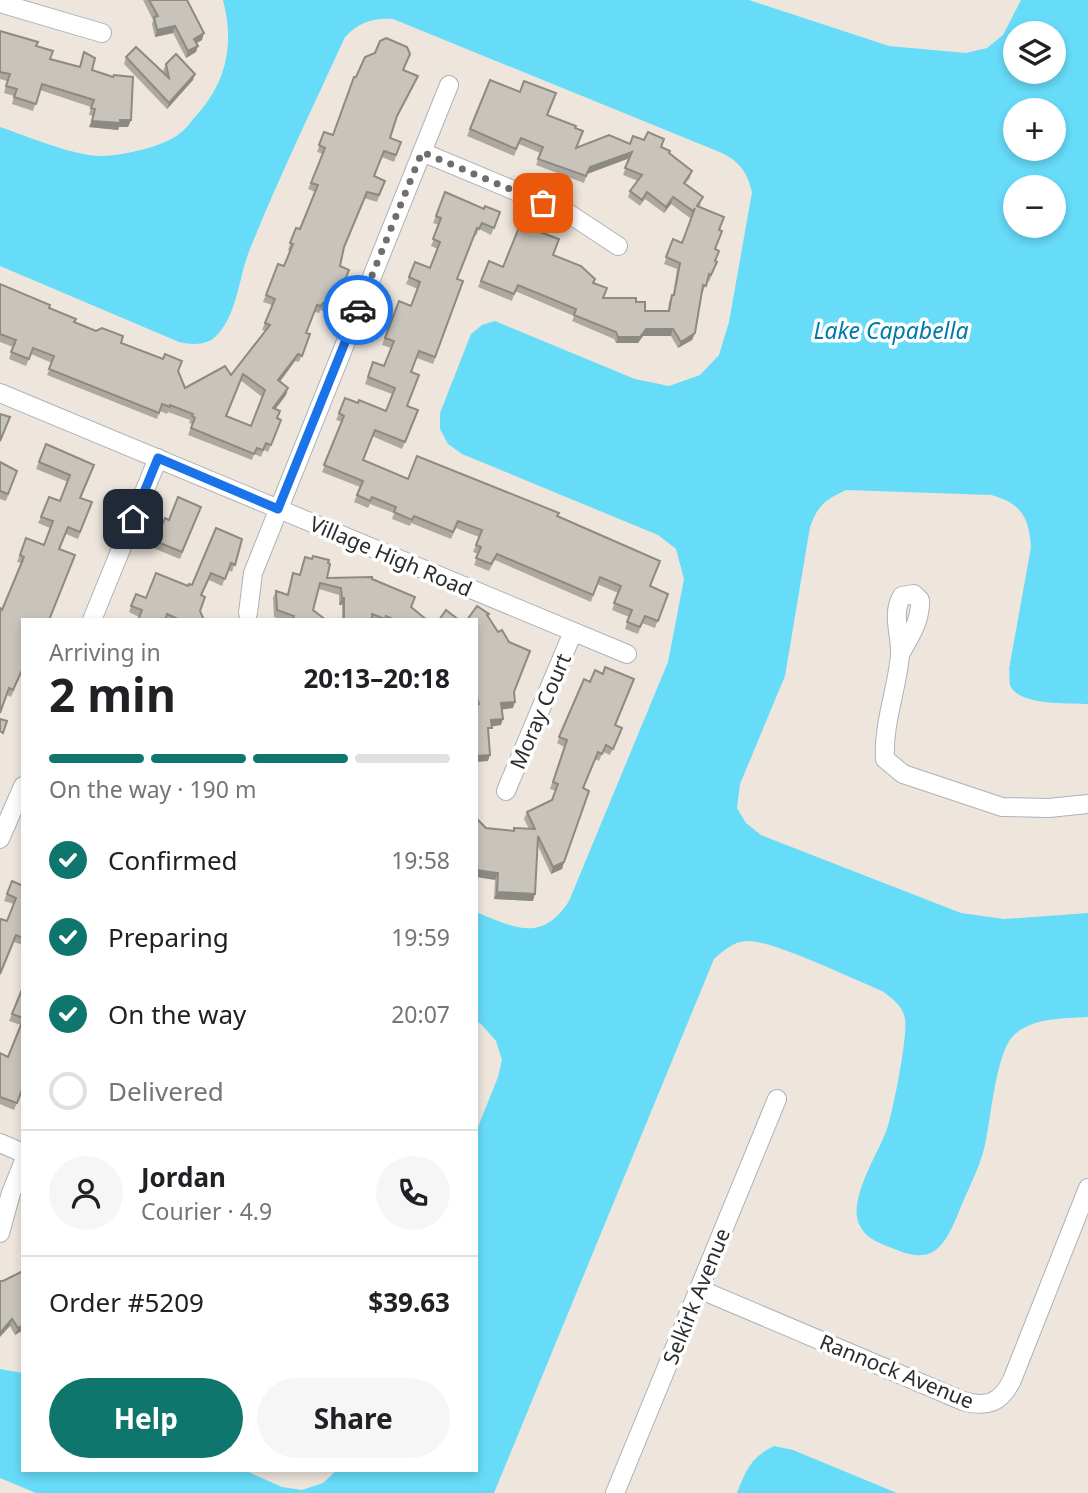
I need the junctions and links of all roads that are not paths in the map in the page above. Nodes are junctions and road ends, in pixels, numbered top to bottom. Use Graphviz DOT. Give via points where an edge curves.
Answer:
graph roads {
  1 [pos="0,3"];
  2 [pos="102,33"];
  3 [pos="449,85"];
  4 [pos="422,152"];
  5 [pos="618,246"];
  6 [pos="0,393"];
  7 [pos="158,458"];
  8 [pos="278,509"];
  9 [pos="248,613"];
  10 [pos="93,618"];
  11 [pos="573,632"];
  12 [pos="627,654"];
  13 [pos="900,654"];
  14 [pos="506,790"];
  15 [pos="21,791"];
  16 [pos="1088,804"];
  17 [pos="0,839"];
  18 [pos="777,1099"];
  19 [pos="0,1143"];
  20 [pos="21,1152"];
  21 [pos="21,1168"];
  22 [pos="1088,1188"];
  23 [pos="0,1233"];
  24 [pos="699,1289"];
  25 [pos="615,1493"];
  1 -- 2 [label="street"];
  3 -- 4 [label="street"];
  4 -- 5 [label="street" via="568,214"];
  4 -- 8 [label="street"];
  6 -- 7 [label="street, Village High Road"];
  7 -- 8 [label="street, Village High Road"];
  7 -- 10 [label="street"];
  8 -- 9 [label="street" via="253,573"];
  8 -- 11 [label="street, Village High Road"];
  11 -- 12 [label="street, Village High Road"];
  11 -- 14 [label="street, Moray Court"];
  13 -- 16 [label="street" via="884,739 885,759 903,774 1003,807"];
  15 -- 17 [label="street"];
  18 -- 24 [label="street, Selkirk Avenue"];
  19 -- 20 [label="street"];
  21 -- 23 [label="street"];
  22 -- 24 [label="street, Rannock Avenue" via="1012,1380 994,1403 963,1401"];
  24 -- 25 [label="street, Selkirk Avenue"];
}
